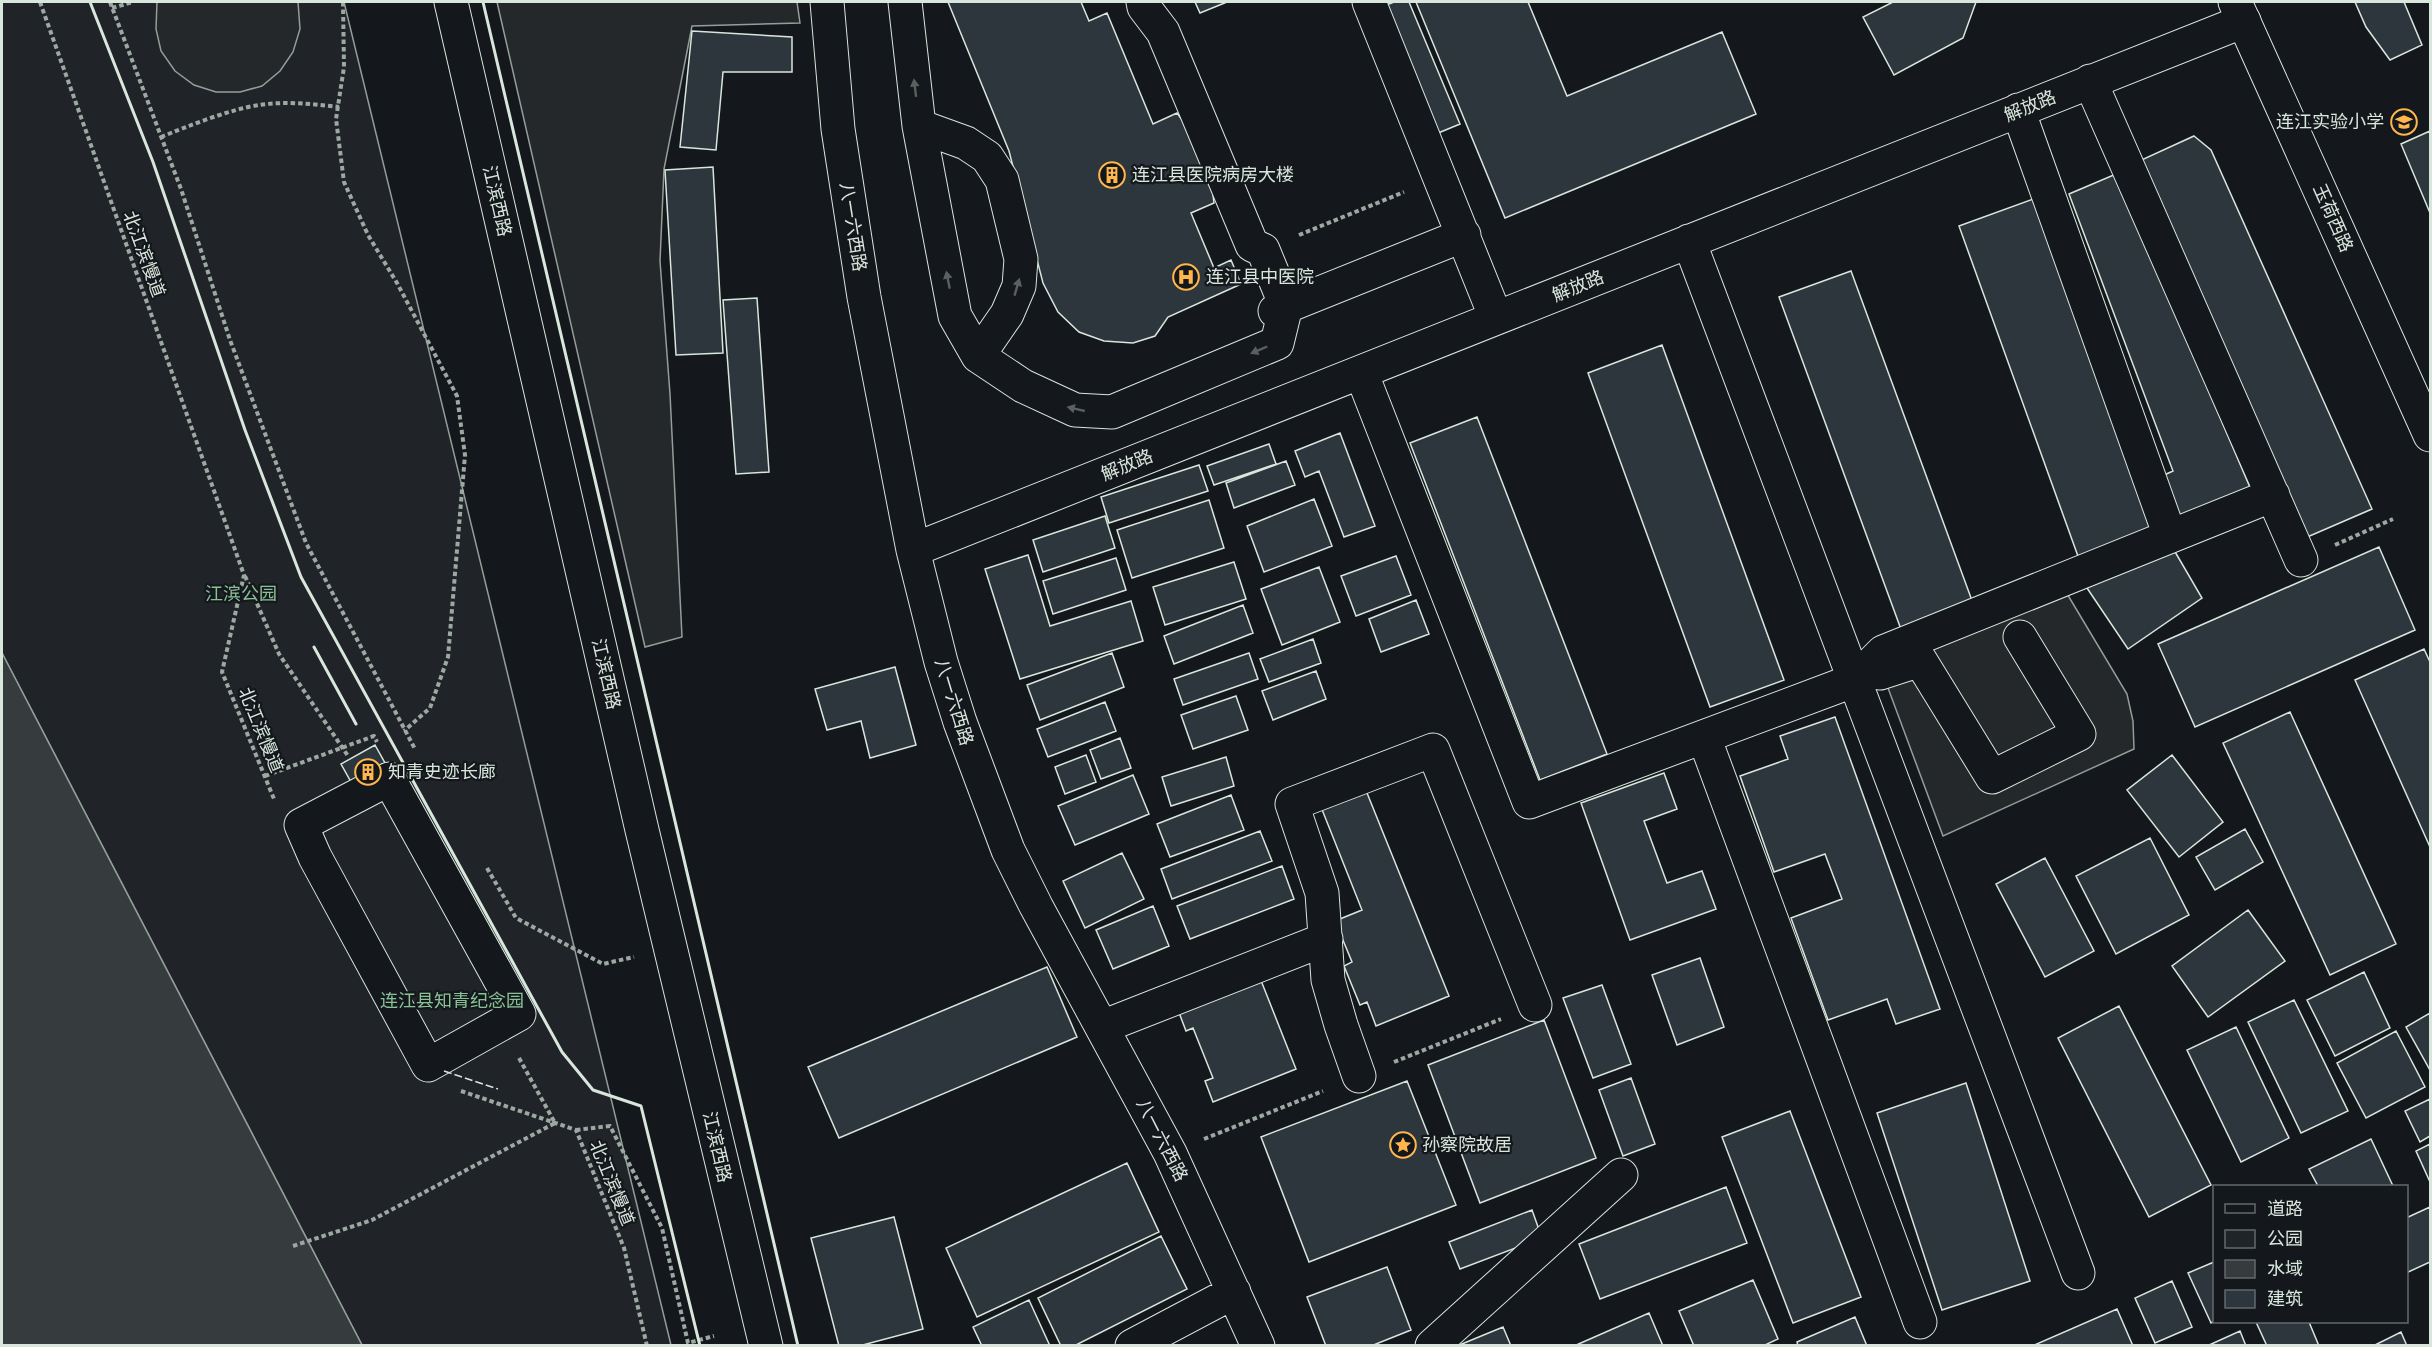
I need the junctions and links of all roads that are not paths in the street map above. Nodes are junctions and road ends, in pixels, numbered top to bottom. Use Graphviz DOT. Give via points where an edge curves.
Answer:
graph roads {
  1 [pos="451,2"];
  2 [pos="827,2"];
  3 [pos="905,2"];
  4 [pos="1143,2"];
  5 [pos="1369,2"];
  6 [pos="2239,11"];
  7 [pos="2090,81"];
  8 [pos="2018,110"];
  9 [pos="919,126"];
  10 [pos="1464,234"];
  11 [pos="1689,241"];
  12 [pos="1281,308"];
  13 [pos="1496,318"];
  14 [pos="978,356"];
  15 [pos="1361,372"];
  16 [pos="2430,435"];
  17 [pos="2273,495"];
  18 [pos="2170,536"];
  19 [pos="913,550"];
  20 [pos="2301,560"];
  21 [pos="2020,637"];
  22 [pos="1855,680"];
  23 [pos="1704,737"];
  24 [pos="389,779"];
  25 [pos="1326,939"];
  26 [pos="1535,1005"];
  27 [pos="1102,1027"];
  28 [pos="1359,1076"];
  29 [pos="1621,1175"];
  30 [pos="2078,1273"];
  31 [pos="1234,1292"];
  32 [pos="1920,1322"];
  33 [pos="766,1346"];
  34 [pos="1132,1346"];
  35 [pos="1258,1346"];
  36 [pos="1432,1346"];
  1 -- 33 [label="street, 江滨西路" via="647,853"];
  2 -- 19 [label="street, 八一六西路" via="850,214"];
  9 -- 3 [label="street, one-way"];
  4 -- 12 [label="street" via="1163,32 1252,245 1263,250"];
  5 -- 10 [label="street"];
  6 -- 7 [label="street, 解放路"];
  6 -- 16 [label="street, 玉荷西路"];
  7 -- 8 [label="street, 解放路"];
  7 -- 17 [label="street"];
  8 -- 11 [label="street, 解放路"];
  8 -- 18 [label="street"];
  14 -- 9 [label="street, one-way" via="955,316"];
  14 -- 9 [label="street, one-way" via="1007,314 1018,286 1022,259 1002,180 987,157 966,143"];
  10 -- 12 [label="street"];
  10 -- 13 [label="street"];
  11 -- 13 [label="street, 解放路"];
  11 -- 22 [label="street"];
  12 -- 14 [label="street, one-way" via="1277,343 1112,412 1075,410 1023,386"];
  13 -- 15 [label="street, 解放路"];
  15 -- 19 [label="street, 解放路"];
  15 -- 23 [label="street" via="1529,802"];
  17 -- 18 [label="street"];
  17 -- 20 [label="street"];
  18 -- 22 [label="street" via="1883,652"];
  19 -- 27 [label="street, 八一六西路" via="941,662 1004,840"];
  21 -- 22 [label="street" via="2079,734 1992,777 1920,660"];
  22 -- 23 [label="street"];
  22 -- 30 [label="street"];
  23 -- 32 [label="street"];
  24 -- 24 [label="street" via="519,1014 428,1065 315,857 302,825"];
  25 -- 26 [label="street" via="1322,893 1292,804 1433,750"];
  25 -- 27 [label="street"];
  25 -- 28 [label="street" via="1328,980"];
  27 -- 31 [label="street, 八一六西路" via="1170,1153"];
  29 -- 36 [label="street"];
  31 -- 34 [label="street"];
  31 -- 35 [label="street, 八一六西路"];
}
